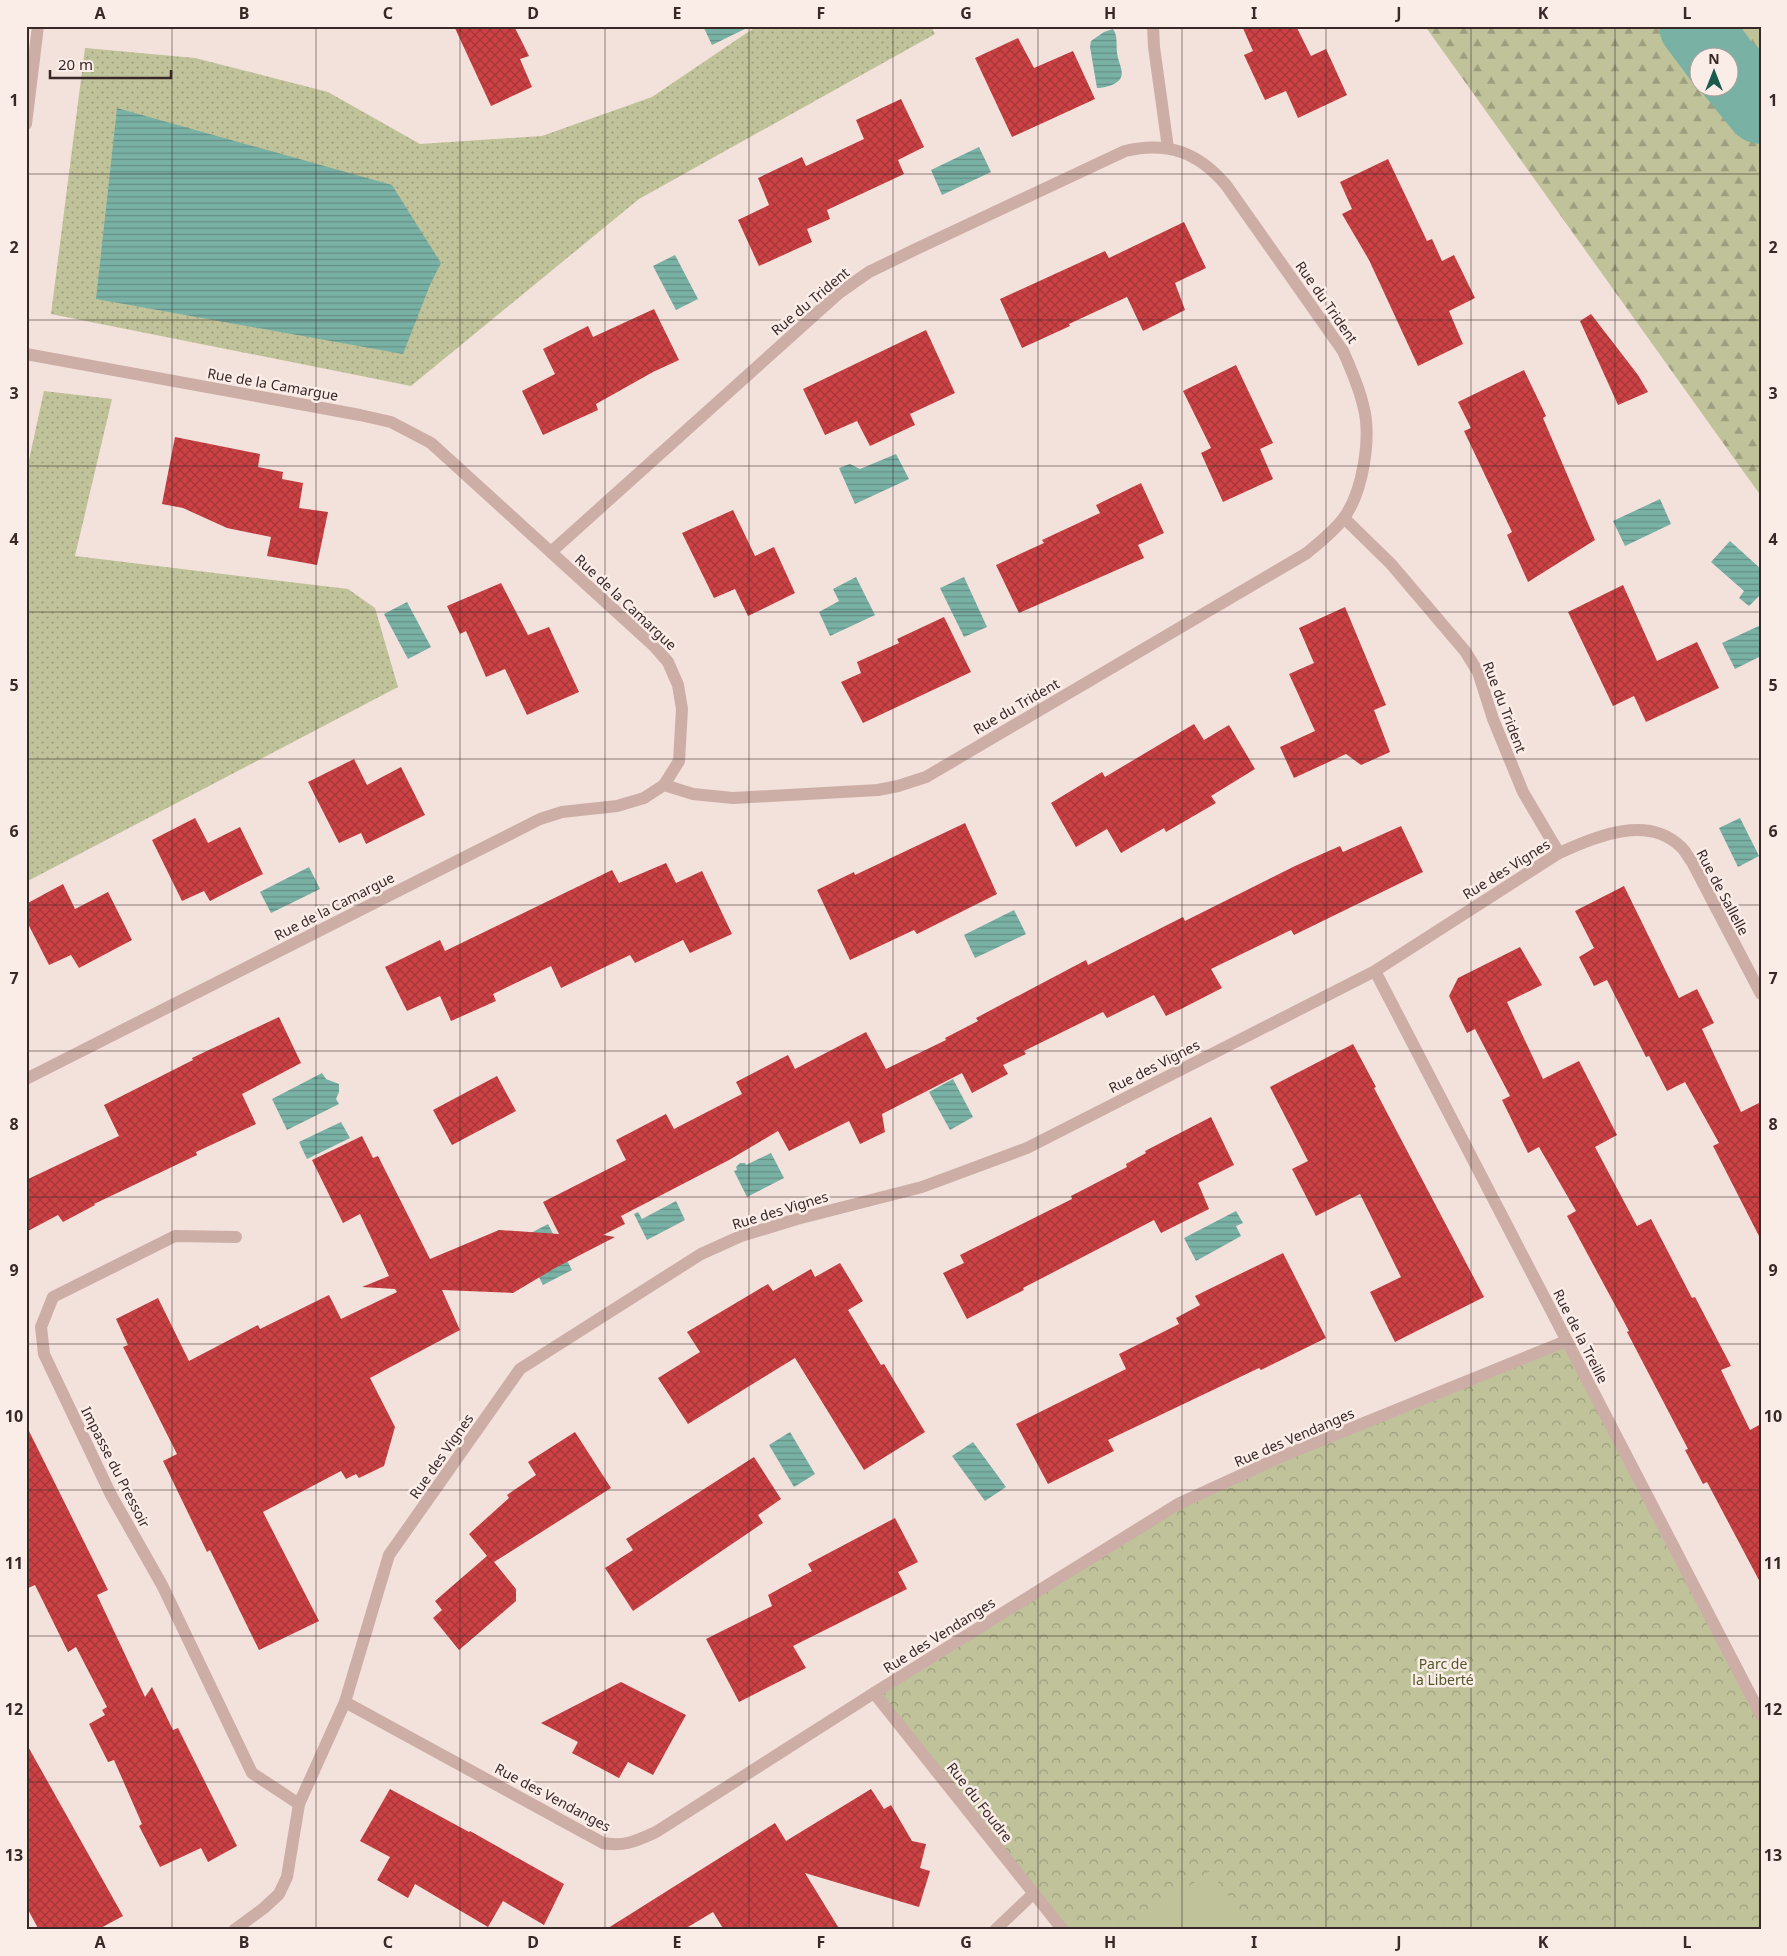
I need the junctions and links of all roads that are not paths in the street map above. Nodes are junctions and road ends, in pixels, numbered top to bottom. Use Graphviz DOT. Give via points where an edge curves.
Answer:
graph roads {
  1 [pos="38,26"];
  2 [pos="1153,26"];
  3 [pos="26,124"];
  4 [pos="1168,148"];
  5 [pos="26,354"];
  6 [pos="1344,518"];
  7 [pos="551,552"];
  8 [pos="664,785"];
  9 [pos="1638,830"];
  10 [pos="1559,853"];
  11 [pos="1375,971"];
  12 [pos="1761,994"];
  13 [pos="26,1079"];
  14 [pos="236,1237"];
  15 [pos="1566,1341"];
  16 [pos="874,1693"];
  17 [pos="345,1702"];
  18 [pos="1761,1715"];
  19 [pos="299,1804"];
  20 [pos="1033,1894"];
  21 [pos="234,1930"];
  22 [pos="995,1930"];
  23 [pos="1063,1930"];
  1 -- 3 [label="street"];
  2 -- 4 [label="street"];
  4 -- 6 [label="street, Rue du Trident" via="1190,155 1212,168 1226,184 1344,352 1364,407 1366,437 1363,470"];
  4 -- 7 [label="street, Rue du Trident" via="1145,146 1124,151 869,272 839,293"];
  5 -- 7 [label="street, Rue de la Camargue" via="391,422 431,443"];
  6 -- 8 [label="street, Rue du Trident" via="1307,553 926,777 878,790 733,798 694,794"];
  6 -- 10 [label="street, Rue du Trident" via="1391,564 1465,651 1478,672 1523,792"];
  7 -- 8 [label="street, Rue de la Camargue" via="668,662 678,685 682,737 679,761"];
  8 -- 13 [label="street, Rue de la Camargue" via="644,798 617,806 562,812 540,819"];
  9 -- 10 [label="street, Rue des Vignes" via="1614,833"];
  9 -- 12 [label="street, Rue de Sallelle" via="1655,831 1682,847"];
  10 -- 11 [label="street, Rue des Vignes"];
  11 -- 15 [label="street, Rue de la Treille"];
  11 -- 17 [label="street, Rue des Vignes" via="1027,1148 922,1187 741,1236 701,1254 520,1369 389,1555"];
  14 -- 19 [label="street, Impasse du Pressoir" via="175,1236 53,1297 41,1327 44,1354 111,1495 162,1585 252,1772"];
  15 -- 16 [label="street, Rue des Vendanges" via="1285,1456 1178,1504"];
  15 -- 18 [label="street, Rue de la Treille"];
  16 -- 17 [label="street, Rue des Vendanges" via="656,1832 618,1846 603,1843"];
  16 -- 20 [label="street, Rue du Foudre"];
  17 -- 19 [label="street, Rue des Vignes"];
  19 -- 21 [label="street, Rue des Vignes" via="287,1877 279,1894"];
  20 -- 22 [label="street"];
  20 -- 23 [label="street, Rue du Foudre"];
}
